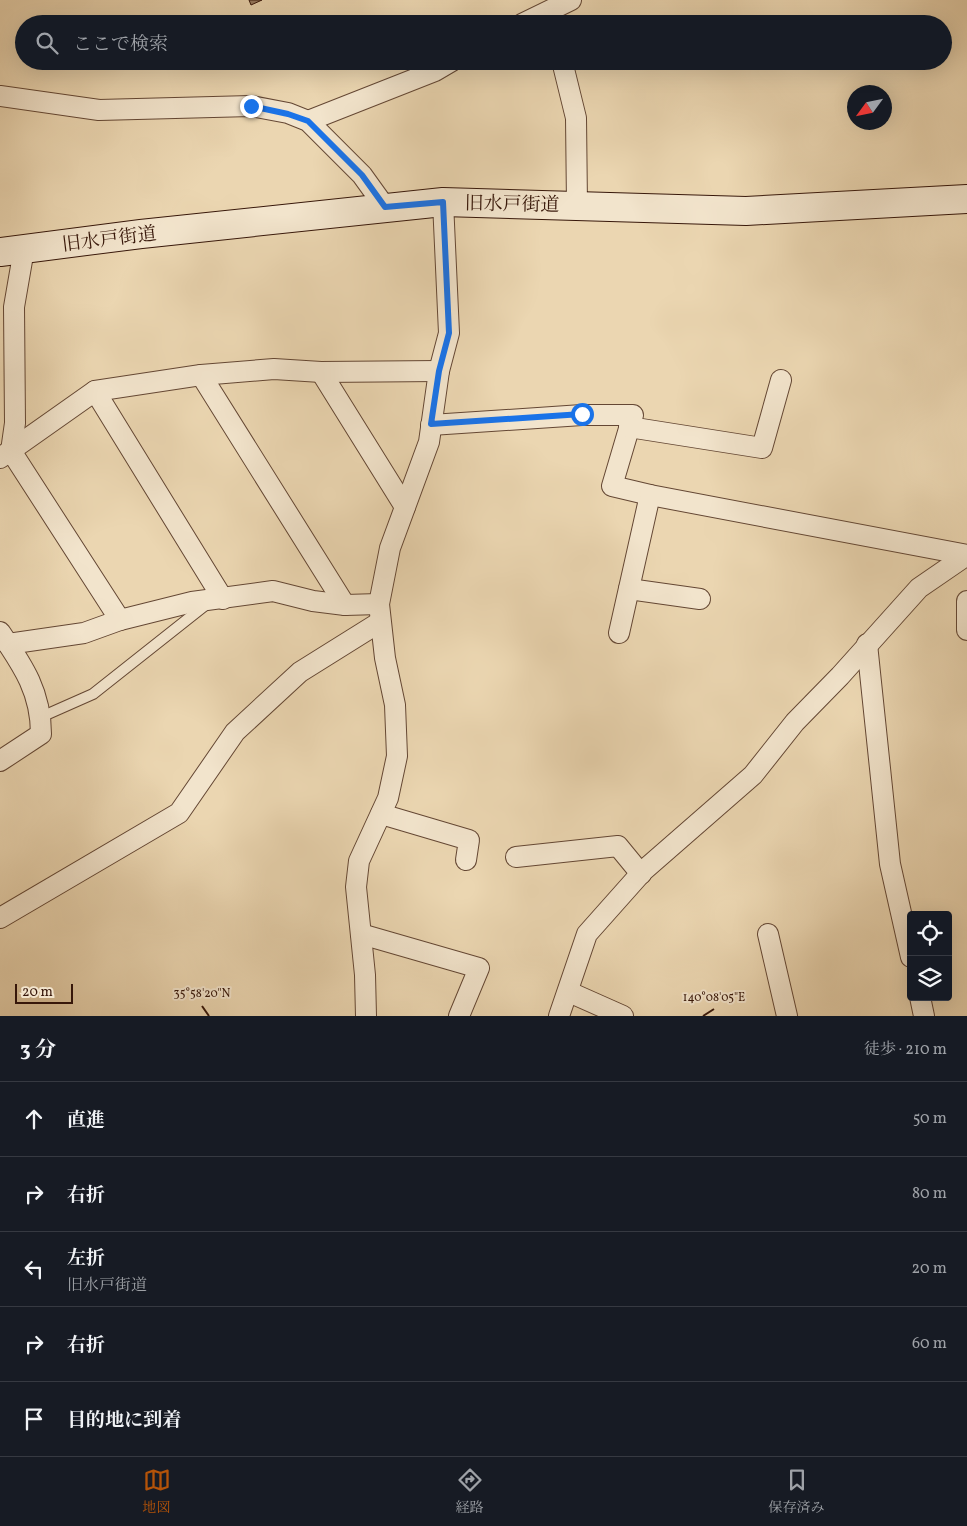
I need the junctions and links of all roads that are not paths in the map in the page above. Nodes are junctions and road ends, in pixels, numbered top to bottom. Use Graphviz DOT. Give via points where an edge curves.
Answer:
graph roads {
  1 [pos="571,0"];
  2 [pos="549,11"];
  3 [pos="435,70"];
  4 [pos="564,70"];
  5 [pos="0,96"];
  6 [pos="308,121"];
  7 [pos="967,199"];
  8 [pos="443,202"];
  9 [pos="577,204"];
  10 [pos="385,207"];
  11 [pos="12,250"];
  12 [pos="439,371"];
  13 [pos="321,372"];
  14 [pos="201,375"];
  15 [pos="780,380"];
  16 [pos="95,391"];
  17 [pos="431,424"];
  18 [pos="629,427"];
  19 [pos="6,455"];
  20 [pos="650,495"];
  21 [pos="405,507"];
  22 [pos="967,555"];
  23 [pos="629,588"];
  24 [pos="218,599"];
  25 [pos="700,599"];
  26 [pos="967,602"];
  27 [pos="345,604"];
  28 [pos="379,613"];
  29 [pos="120,620"];
  30 [pos="967,630"];
  31 [pos="619,633"];
  32 [pos="4,638"];
  33 [pos="867,644"];
  34 [pos="41,717"];
  35 [pos="0,761"];
  36 [pos="381,814"];
  37 [pos="516,858"];
  38 [pos="466,860"];
  39 [pos="641,874"];
  40 [pos="0,918"];
  41 [pos="361,934"];
  42 [pos="768,934"];
  43 [pos="911,956"];
  44 [pos="569,992"];
  45 [pos="921,1001"];
  46 [pos="366,1016"];
  47 [pos="458,1016"];
  48 [pos="559,1016"];
  49 [pos="623,1016"];
  50 [pos="787,1016"];
  51 [pos="924,1016"];
  1 -- 2 [label="street"];
  3 -- 6 [label="street"];
  4 -- 9 [label="street" via="576,118"];
  5 -- 6 [label="street" via="99,110 251,106"];
  6 -- 10 [label="street" via="362,175"];
  7 -- 9 [label="street, 旧水戸街道" via="746,211"];
  8 -- 9 [label="street, 旧水戸街道"];
  8 -- 10 [label="street, 旧水戸街道"];
  8 -- 12 [label="street" via="449,333"];
  10 -- 11 [label="street, 旧水戸街道"];
  11 -- 19 [label="street" via="15,423"];
  12 -- 13 [label="street"];
  12 -- 17 [label="street"];
  13 -- 14 [label="street" via="274,369"];
  13 -- 21 [label="street"];
  14 -- 16 [label="street"];
  14 -- 27 [label="street"];
  15 -- 18 [label="street" via="762,448"];
  16 -- 19 [label="street"];
  16 -- 24 [label="street"];
  17 -- 18 [label="street" via="582,414 632,416"];
  17 -- 21 [label="street" via="429,442"];
  18 -- 20 [label="street" via="612,486"];
  19 -- 29 [label="street"];
  20 -- 22 [label="street"];
  20 -- 23 [label="street"];
  21 -- 28 [label="street" via="390,548"];
  22 -- 33 [label="street" via="919,588"];
  23 -- 25 [label="street"];
  23 -- 31 [label="street"];
  24 -- 27 [label="street" via="273,591 313,601"];
  24 -- 29 [label="street" via="192,602"];
  24 -- 34 [label="lane" via="93,694"];
  26 -- 30 [label="street"];
  27 -- 28 [label="street"];
  28 -- 36 [label="street" via="395,705 397,756"];
  28 -- 40 [label="street" via="300,672 235,732 179,813"];
  29 -- 32 [label="street" via="84,634"];
  32 -- 34 [label="street" via="33,682"];
  33 -- 39 [label="street" via="795,722 753,775"];
  33 -- 43 [label="street" via="890,864"];
  34 -- 35 [label="street" via="40,734"];
  36 -- 38 [label="street" via="469,840"];
  36 -- 41 [label="street" via="359,860 356,887"];
  37 -- 39 [label="street" via="618,846"];
  39 -- 44 [label="street" via="587,934"];
  41 -- 46 [label="street"];
  41 -- 47 [label="street" via="479,968"];
  42 -- 50 [label="street"];
  44 -- 48 [label="street"];
  44 -- 49 [label="street"];
  45 -- 51 [label="street"];
}
